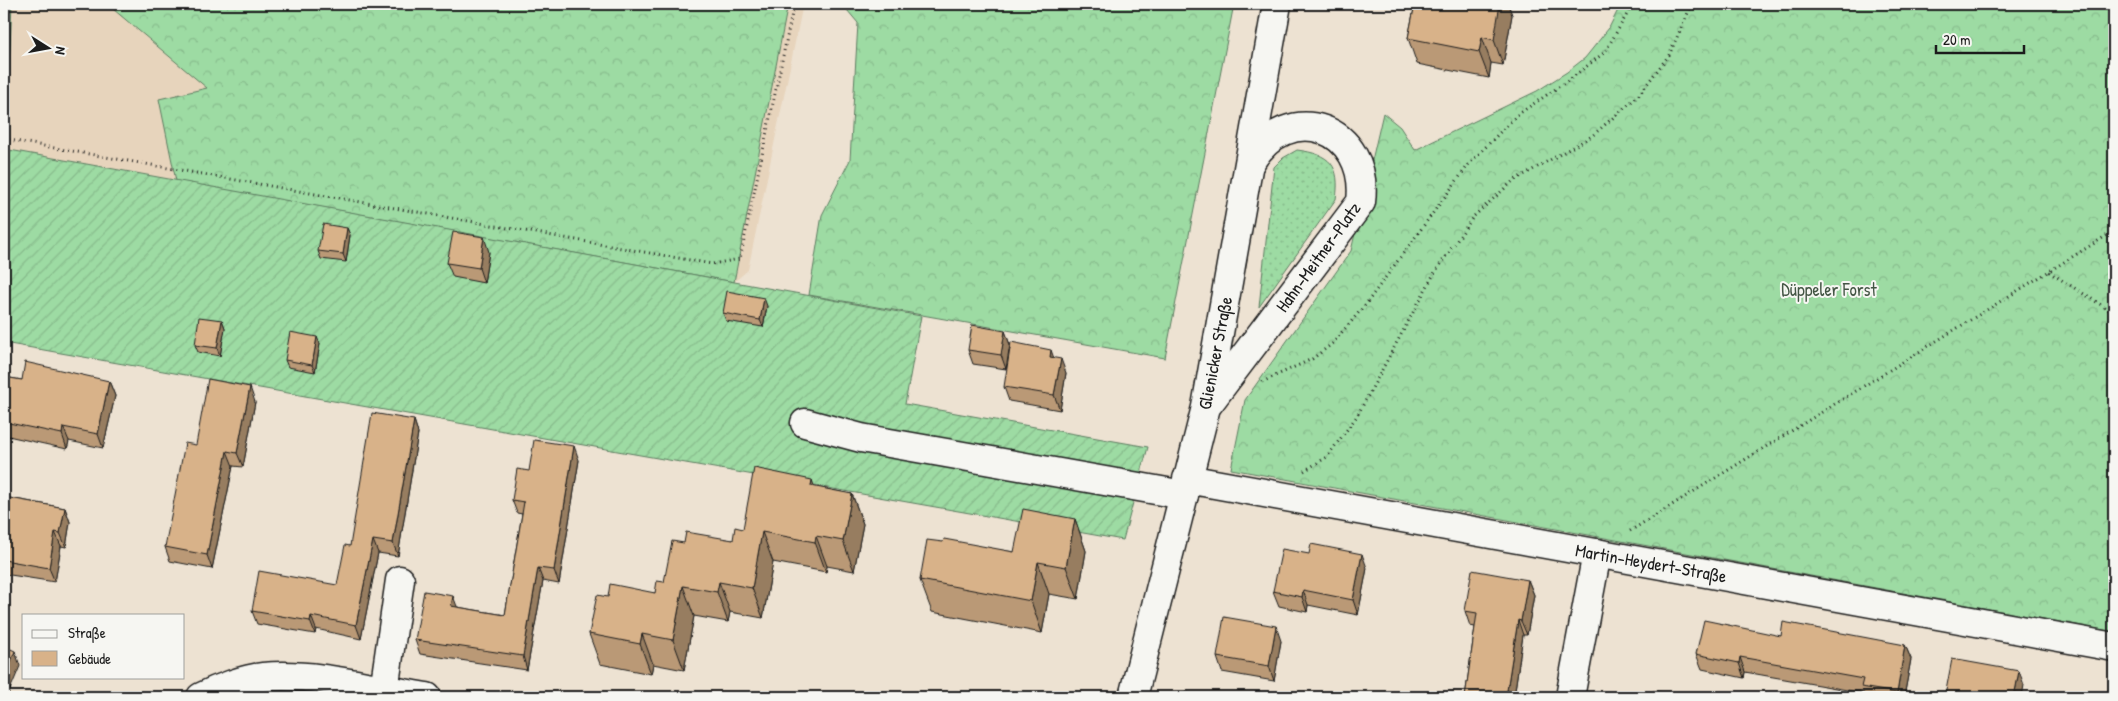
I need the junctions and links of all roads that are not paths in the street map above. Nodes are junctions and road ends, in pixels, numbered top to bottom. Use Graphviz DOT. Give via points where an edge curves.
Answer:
graph roads {
  1 [pos="1277,4"];
  2 [pos="1249,164"];
  3 [pos="1206,407"];
  4 [pos="805,422"];
  5 [pos="1186,487"];
  6 [pos="1597,553"];
  7 [pos="400,580"];
  8 [pos="2114,648"];
  9 [pos="384,690"];
  10 [pos="201,697"];
  11 [pos="427,697"];
  12 [pos="1133,697"];
  13 [pos="1570,697"];
  1 -- 2 [label="street, Glienicker Straße"];
  2 -- 3 [label="street, Glienicker Straße"];
  2 -- 3 [label="street, Hahn-Meitner-Platz" via="1271,137 1303,126 1318,128 1344,142 1355,156 1362,172 1361,202"];
  3 -- 5 [label="street, Glienicker Straße"];
  4 -- 5 [label="street, Martin-Heydert-Straße" via="861,438"];
  5 -- 6 [label="street, Martin-Heydert-Straße"];
  5 -- 12 [label="street, Glienicker Straße"];
  6 -- 8 [label="street, Martin-Heydert-Straße"];
  6 -- 13 [label="street"];
  7 -- 9 [label="street"];
  9 -- 10 [label="street" via="316,679 263,678"];
  9 -- 11 [label="street"];
}
